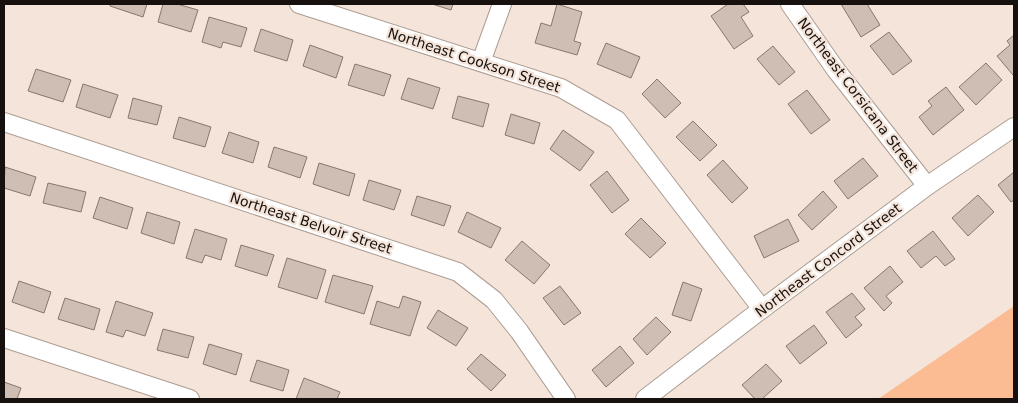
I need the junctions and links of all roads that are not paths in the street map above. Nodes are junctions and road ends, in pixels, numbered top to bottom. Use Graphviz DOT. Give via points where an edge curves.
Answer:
graph roads {
  1 [pos="299,4"];
  2 [pos="502,4"];
  3 [pos="790,4"];
  4 [pos="481,62"];
  5 [pos="4,122"];
  6 [pos="1014,127"];
  7 [pos="928,186"];
  8 [pos="762,309"];
  9 [pos="4,338"];
  10 [pos="190,399"];
  11 [pos="566,399"];
  12 [pos="645,399"];
  1 -- 4 [label="street, Northeast Cookson Street"];
  2 -- 4 [label="street"];
  3 -- 7 [label="street, Northeast Corsicana Street" via="836,70"];
  4 -- 8 [label="street, Northeast Cookson Street" via="561,88 617,120"];
  5 -- 11 [label="street, Northeast Belvoir Street" via="458,272 494,300"];
  6 -- 7 [label="street, Northeast Concord Street"];
  7 -- 8 [label="street, Northeast Concord Street"];
  8 -- 12 [label="street, Northeast Concord Street"];
  9 -- 10 [label="street"];
}
